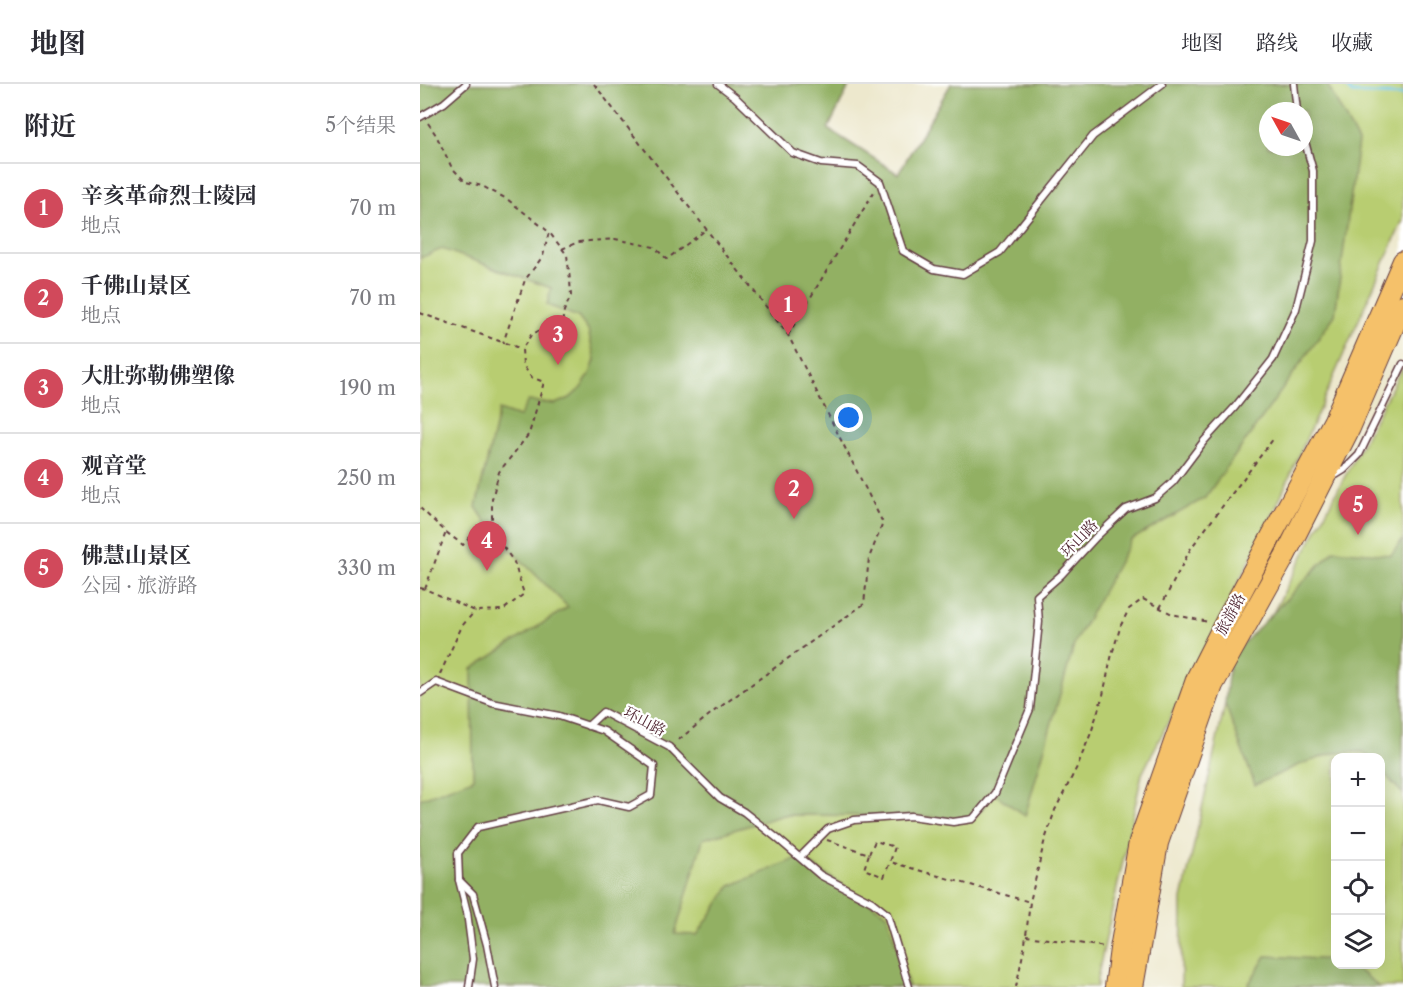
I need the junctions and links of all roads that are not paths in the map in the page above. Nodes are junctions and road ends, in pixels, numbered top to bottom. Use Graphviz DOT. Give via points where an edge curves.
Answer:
graph roads {
  1 [pos="466,84"];
  2 [pos="718,84"];
  3 [pos="1161,84"];
  4 [pos="1294,84"];
  5 [pos="1296,102"];
  6 [pos="422,116"];
  7 [pos="1309,156"];
  8 [pos="1403,261"];
  9 [pos="1403,306"];
  10 [pos="1403,364"];
  11 [pos="1321,485"];
  12 [pos="420,693"];
  13 [pos="588,726"];
  14 [pos="800,857"];
  15 [pos="459,880"];
  16 [pos="469,987"];
  17 [pos="495,987"];
  18 [pos="909,987"];
  19 [pos="1115,987"];
  20 [pos="1133,987"];
  1 -- 6 [label="lane"];
  2 -- 3 [label="lane" via="792,153 821,163 858,166 880,182 903,251 934,269 963,274 1000,252 1093,136"];
  4 -- 5 [label="lane"];
  7 -- 14 [label="lane, 环山路" via="1313,171 1313,241 1296,309 1273,359 1173,482 1155,498 1126,509 1037,596 1039,622 1030,709 995,793 974,819 953,822 911,816 854,820 828,829"];
  8 -- 19 [label="main road, 旅游路" via="1334,420 1197,677 1139,842"];
  9 -- 11 [label="main road, 旅游路"];
  10 -- 11 [label="lane" via="1359,455"];
  11 -- 20 [label="main road, 旅游路" via="1213,685 1158,843"];
  12 -- 13 [label="lane, 环山路" via="436,682 492,703"];
  13 -- 14 [label="lane, 环山路" via="603,712 669,747 720,798"];
  13 -- 15 [label="lane, 环山路" via="604,731 654,766 651,795 628,807 598,800 478,827 458,853"];
  14 -- 18 [label="lane, 环山路" via="820,875 873,902 887,914"];
  15 -- 16 [label="lane" via="473,959"];
  15 -- 17 [label="lane" via="473,894"];
}
